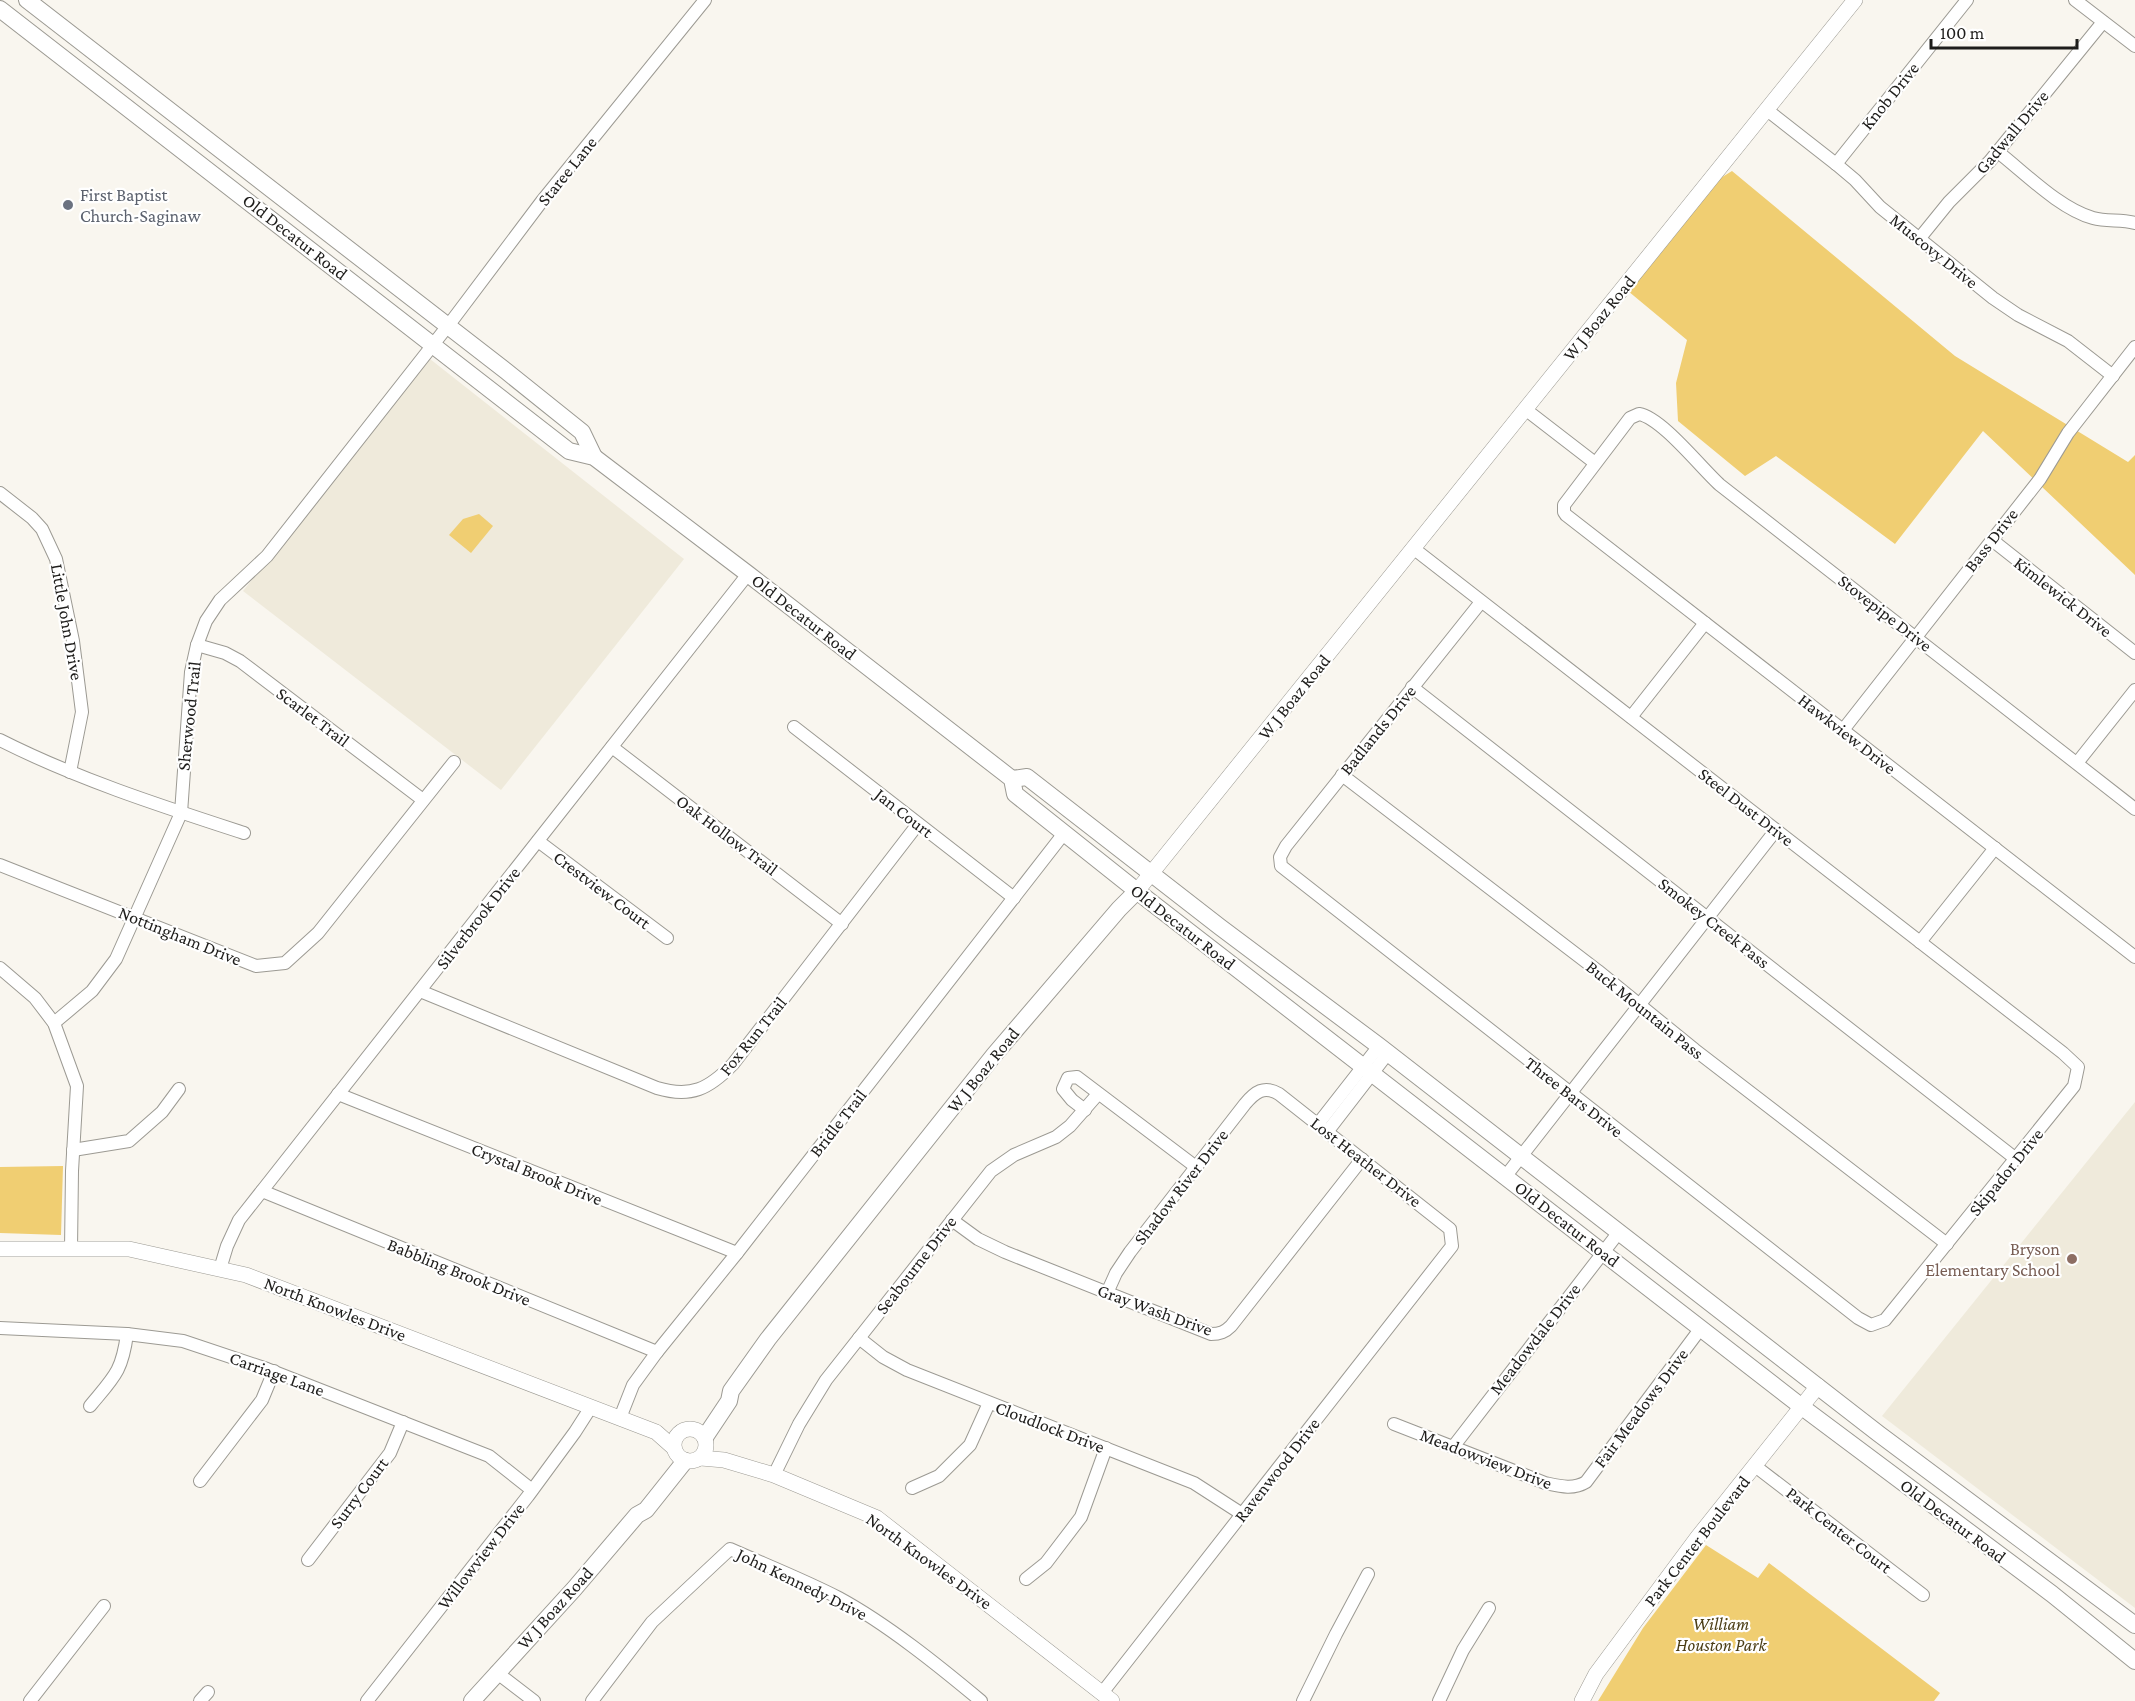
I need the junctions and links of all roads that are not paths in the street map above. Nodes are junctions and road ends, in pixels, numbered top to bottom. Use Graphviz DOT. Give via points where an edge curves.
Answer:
graph roads {
  1 [pos="27,0"];
  2 [pos="705,0"];
  3 [pos="1855,0"];
  4 [pos="1967,0"];
  5 [pos="2075,0"];
  6 [pos="0,9"];
  7 [pos="2103,22"];
  8 [pos="2135,46"];
  9 [pos="1767,110"];
  10 [pos="1998,152"];
  11 [pos="1836,164"];
  12 [pos="2135,223"];
  13 [pos="326,233"];
  14 [pos="1919,239"];
  15 [pos="311,251"];
  16 [pos="448,325"];
  17 [pos="433,345"];
  18 [pos="2135,347"];
  19 [pos="2113,376"];
  20 [pos="1525,409"];
  21 [pos="594,457"];
  22 [pos="1595,463"];
  23 [pos="0,493"];
  24 [pos="1992,540"];
  25 [pos="1413,548"];
  26 [pos="748,574"];
  27 [pos="1481,602"];
  28 [pos="1705,623"];
  29 [pos="1916,637"];
  30 [pos="197,645"];
  31 [pos="2135,653"];
  32 [pos="1412,687"];
  33 [pos="2135,690"];
  34 [pos="1631,717"];
  35 [pos="794,727"];
  36 [pos="1843,730"];
  37 [pos="0,740"];
  38 [pos="612,747"];
  39 [pos="454,762"];
  40 [pos="2077,764"];
  41 [pos="70,772"];
  42 [pos="1342,775"];
  43 [pos="1012,779"];
  44 [pos="423,800"];
  45 [pos="2135,809"];
  46 [pos="180,813"];
  47 [pos="918,824"];
  48 [pos="1776,830"];
  49 [pos="1065,832"];
  50 [pos="244,833"];
  51 [pos="538,841"];
  52 [pos="1995,848"];
  53 [pos="1279,861"];
  54 [pos="0,865"];
  55 [pos="1152,874"];
  56 [pos="1137,891"];
  57 [pos="1014,898"];
  58 [pos="1707,917"];
  59 [pos="134,918"];
  60 [pos="842,924"];
  61 [pos="667,938"];
  62 [pos="1920,942"];
  63 [pos="2135,957"];
  64 [pos="0,968"];
  65 [pos="420,991"];
  66 [pos="1639,1005"];
  67 [pos="54,1023"];
  68 [pos="1384,1050"];
  69 [pos="2078,1067"];
  70 [pos="1367,1070"];
  71 [pos="179,1089"];
  72 [pos="1265,1089"];
  73 [pos="338,1094"];
  74 [pos="1098,1094"];
  75 [pos="1570,1094"];
  76 [pos="1085,1110"];
  77 [pos="1322,1128"];
  78 [pos="73,1150"];
  79 [pos="1522,1156"];
  80 [pos="1362,1159"];
  81 [pos="2016,1159"];
  82 [pos="1196,1167"];
  83 [pos="1506,1177"];
  84 [pos="262,1191"];
  85 [pos="952,1220"];
  86 [pos="1619,1232"];
  87 [pos="1947,1244"];
  88 [pos="1452,1246"];
  89 [pos="0,1249"];
  90 [pos="71,1249"];
  91 [pos="1604,1252"];
  92 [pos="737,1253"];
  93 [pos="220,1269"];
  94 [pos="1107,1293"];
  95 [pos="1875,1325"];
  96 [pos="0,1328"];
  97 [pos="1701,1328"];
  98 [pos="127,1334"];
  99 [pos="859,1338"];
  100 [pos="657,1352"];
  101 [pos="274,1371"];
  102 [pos="1818,1386"];
  103 [pos="989,1403"];
  104 [pos="90,1406"];
  105 [pos="591,1407"];
  106 [pos="1802,1407"];
  107 [pos="620,1418"];
  108 [pos="403,1422"];
  109 [pos="1394,1424"];
  110 [pos="656,1432"];
  111 [pos="698,1435"];
  112 [pos="1453,1447"];
  113 [pos="1106,1448"];
  114 [pos="684,1455"];
  115 [pos="724,1460"];
  116 [pos="1755,1466"];
  117 [pos="774,1475"];
  118 [pos="200,1481"];
  119 [pos="1579,1486"];
  120 [pos="912,1488"];
  121 [pos="532,1490"];
  122 [pos="1976,1505"];
  123 [pos="1242,1514"];
  124 [pos="1960,1526"];
  125 [pos="308,1560"];
  126 [pos="1368,1574"];
  127 [pos="1026,1579"];
  128 [pos="1923,1595"];
  129 [pos="104,1606"];
  130 [pos="1489,1608"];
  131 [pos="2135,1625"];
  132 [pos="2135,1661"];
  133 [pos="496,1672"];
  134 [pos="1107,1697"];
  135 [pos="30,1701"];
  136 [pos="366,1701"];
  137 [pos="472,1701"];
  138 [pos="534,1701"];
  139 [pos="592,1701"];
  140 [pos="981,1701"];
  141 [pos="1303,1701"];
  142 [pos="1439,1701"];
  143 [pos="1582,1701"];
  1 -- 13 [label="main road, Old Decatur Road"];
  2 -- 16 [label="street, Staree Lane" via="542,201"];
  3 -- 9 [label="street, W J Boaz Road"];
  4 -- 11 [label="street, Knob Drive"];
  5 -- 7 [label="street"];
  6 -- 15 [label="main road, Old Decatur Road"];
  7 -- 8 [label="street"];
  7 -- 10 [label="street, Gadwall Drive"];
  9 -- 11 [label="street, Muscovy Drive"];
  9 -- 20 [label="street, W J Boaz Road"];
  10 -- 12 [label="street" via="2072,208 2092,218"];
  10 -- 14 [label="street, Gadwall Drive"];
  11 -- 14 [label="street, Muscovy Drive"];
  13 -- 15 [label="main road"];
  13 -- 16 [label="main road, Old Decatur Road"];
  14 -- 19 [label="street, Muscovy Drive" via="2006,307 2068,341"];
  15 -- 17 [label="main road, Old Decatur Road"];
  16 -- 17 [label="street, Staree Lane"];
  16 -- 21 [label="main road, Old Decatur Road" via="582,432"];
  17 -- 21 [label="main road, Old Decatur Road" via="569,452"];
  17 -- 30 [label="street, Sherwood Trail" via="267,556 220,600"];
  18 -- 19 [label="street, Bass Drive"];
  19 -- 24 [label="street, Bass Drive"];
  20 -- 22 [label="street"];
  20 -- 25 [label="street, W J Boaz Road"];
  21 -- 26 [label="main road, Old Decatur Road"];
  22 -- 28 [label="street, Hawkview Drive" via="1566,501 1566,515"];
  22 -- 29 [label="street, Stovepipe Drive" via="1630,418 1639,414 1647,417 1720,485"];
  23 -- 41 [label="street, Little John Drive" via="32,518 56,559 73,641 82,712"];
  24 -- 29 [label="street, Bass Drive"];
  24 -- 31 [label="street, Kimlewick Drive"];
  25 -- 27 [label="street, Steel Dust Drive"];
  25 -- 55 [label="street, W J Boaz Road"];
  26 -- 38 [label="street, Silverbrook Drive"];
  26 -- 43 [label="main road, Old Decatur Road"];
  27 -- 32 [label="street, Badlands Drive"];
  27 -- 34 [label="street, Steel Dust Drive"];
  28 -- 34 [label="street"];
  28 -- 36 [label="street, Hawkview Drive"];
  29 -- 36 [label="street, Bass Drive"];
  29 -- 40 [label="street, Stovepipe Drive"];
  30 -- 44 [label="street, Scarlet Trail" via="240,662"];
  30 -- 46 [label="street, Sherwood Trail" via="191,672"];
  32 -- 42 [label="street, Badlands Drive"];
  32 -- 58 [label="street, Smokey Creek Pass"];
  33 -- 40 [label="street"];
  34 -- 48 [label="street, Steel Dust Drive"];
  35 -- 47 [label="street, Jan Court"];
  36 -- 52 [label="street, Hawkview Drive"];
  37 -- 41 [label="street"];
  38 -- 51 [label="street, Silverbrook Drive"];
  38 -- 60 [label="street, Oak Hollow Trail"];
  39 -- 44 [label="street, Nottingham Drive"];
  40 -- 45 [label="street, Stovepipe Drive"];
  41 -- 46 [label="street"];
  42 -- 53 [label="street, Badlands Drive" via="1286,846"];
  42 -- 66 [label="street, Buck Mountain Pass"];
  43 -- 49 [label="main road, Old Decatur Road" via="1015,794"];
  43 -- 55 [label="main road, Old Decatur Road" via="1027,777"];
  44 -- 59 [label="street, Nottingham Drive" via="318,933 285,963 256,966"];
  46 -- 50 [label="street"];
  46 -- 59 [label="street, Sherwood Trail"];
  47 -- 57 [label="street, Jan Court"];
  47 -- 60 [label="street, Fox Run Trail"];
  48 -- 58 [label="street"];
  48 -- 62 [label="street, Steel Dust Drive"];
  49 -- 56 [label="main road, Old Decatur Road"];
  49 -- 57 [label="street, Bridle Trail"];
  51 -- 61 [label="street, Crestview Court"];
  51 -- 65 [label="street, Silverbrook Drive"];
  52 -- 62 [label="street"];
  52 -- 63 [label="street, Hawkview Drive"];
  53 -- 75 [label="street, Three Bars Drive" via="1291,875"];
  54 -- 59 [label="street, Nottingham Drive"];
  55 -- 56 [label="street, W J Boaz Road"];
  55 -- 68 [label="main road, Old Decatur Road"];
  56 -- 70 [label="main road, Old Decatur Road"];
  56 -- 111 [label="main road, W J Boaz Road" via="994,1055 731,1391 722,1394"];
  57 -- 92 [label="street, Bridle Trail"];
  58 -- 66 [label="street"];
  58 -- 81 [label="street, Smokey Creek Pass"];
  59 -- 67 [label="street, Sherwood Trail" via="116,959 92,991"];
  60 -- 65 [label="street, Fox Run Trail" via="733,1064 710,1085 697,1090 670,1092 657,1088"];
  62 -- 69 [label="street, Steel Dust Drive"];
  64 -- 67 [label="street" via="35,998"];
  65 -- 73 [label="street, Silverbrook Drive"];
  66 -- 75 [label="street"];
  66 -- 87 [label="street, Buck Mountain Pass"];
  67 -- 78 [label="street" via="77,1086"];
  68 -- 70 [label="street"];
  68 -- 79 [label="main road, Old Decatur Road"];
  69 -- 81 [label="street, Skipador Drive" via="2074,1086"];
  70 -- 77 [label="street"];
  70 -- 83 [label="main road, Old Decatur Road"];
  71 -- 78 [label="street" via="162,1112 129,1141"];
  72 -- 77 [label="street, Lost Heather Drive" via="1279,1094"];
  72 -- 82 [label="street, Shadow River Drive" via="1252,1096"];
  73 -- 84 [label="street, Silverbrook Drive"];
  73 -- 92 [label="street, Crystal Brook Drive"];
  74 -- 76 [label="street, Seabourne Drive"];
  74 -- 76 [label="street" via="1077,1077 1068,1077 1063,1089"];
  74 -- 82 [label="street"];
  75 -- 79 [label="street"];
  75 -- 95 [label="street, Three Bars Drive" via="1858,1318"];
  76 -- 85 [label="street, Seabourne Drive" via="1056,1137 1014,1155 991,1171"];
  77 -- 80 [label="street, Lost Heather Drive"];
  78 -- 90 [label="street"];
  79 -- 83 [label="street"];
  79 -- 86 [label="main road, Old Decatur Road"];
  80 -- 88 [label="street, Lost Heather Drive" via="1450,1229"];
  80 -- 94 [label="street, Gray Wash Drive" via="1227,1330 1211,1334"];
  81 -- 87 [label="street, Skipador Drive"];
  82 -- 94 [label="street, Shadow River Drive" via="1126,1257"];
  83 -- 91 [label="main road, Old Decatur Road"];
  84 -- 93 [label="street, Silverbrook Drive" via="239,1220"];
  84 -- 100 [label="street, Babbling Brook Drive"];
  85 -- 94 [label="street, Gray Wash Drive" via="994,1247"];
  85 -- 99 [label="street, Seabourne Drive"];
  86 -- 91 [label="street, Meadowdale Drive"];
  86 -- 102 [label="main road, Old Decatur Road"];
  87 -- 95 [label="street, Skipador Drive" via="1885,1320"];
  88 -- 123 [label="street, Ravenwood Drive"];
  89 -- 90 [label="street, North Knowles Drive"];
  90 -- 93 [label="street, North Knowles Drive" via="129,1249"];
  91 -- 97 [label="main road, Old Decatur Road"];
  91 -- 112 [label="street, Meadowdale Drive"];
  92 -- 100 [label="street, Bridle Trail"];
  93 -- 105 [label="street, North Knowles Drive" via="269,1283"];
  96 -- 98 [label="street, Carriage Lane"];
  97 -- 106 [label="main road, Old Decatur Road"];
  97 -- 119 [label="street, Fair Meadows Drive" via="1586,1482"];
  98 -- 101 [label="street, Carriage Lane" via="183,1341"];
  98 -- 104 [label="street" via="117,1374"];
  99 -- 103 [label="street, Cloudlock Drive" via="900,1367"];
  99 -- 117 [label="street, Seabourne Drive" via="813,1400"];
  100 -- 107 [label="street, Bridle Trail" via="633,1385"];
  101 -- 108 [label="street, Carriage Lane"];
  101 -- 118 [label="street" via="262,1400"];
  102 -- 106 [label="street, Park Center Boulevard"];
  102 -- 122 [label="main road, Old Decatur Road"];
  103 -- 113 [label="street, Cloudlock Drive"];
  103 -- 120 [label="street" via="970,1445 939,1476"];
  105 -- 107 [label="street, North Knowles Drive"];
  105 -- 121 [label="street, Willowview Drive"];
  106 -- 116 [label="street, Park Center Boulevard"];
  106 -- 124 [label="main road, Old Decatur Road"];
  107 -- 110 [label="street, North Knowles Drive"];
  108 -- 121 [label="street, Carriage Lane" via="489,1456"];
  108 -- 125 [label="street, Surry Court" via="390,1453"];
  109 -- 112 [label="street, Meadowview Drive"];
  110 -- 111 [label="street, North Knowles Drive"];
  110 -- 114 [label="street, North Knowles Drive"];
  111 -- 114 [label="street" via="706,1448"];
  111 -- 114 [label="street" via="676,1438"];
  111 -- 115 [label="street, North Knowles Drive"];
  112 -- 119 [label="street, Meadowview Drive" via="1545,1483"];
  113 -- 123 [label="street, Cloudlock Drive" via="1194,1483"];
  113 -- 127 [label="street" via="1081,1517 1046,1563"];
  114 -- 115 [label="street, North Knowles Drive"];
  114 -- 133 [label="main road, W J Boaz Road" via="646,1510 637,1515"];
  115 -- 117 [label="street, North Knowles Drive"];
  116 -- 128 [label="street, Park Center Court"];
  116 -- 143 [label="street, Park Center Boulevard" via="1596,1674"];
  117 -- 134 [label="street, North Knowles Drive" via="877,1518"];
  121 -- 136 [label="street, Willowview Drive"];
  122 -- 124 [label="main road"];
  122 -- 131 [label="main road, Old Decatur Road"];
  123 -- 134 [label="street, Ravenwood Drive"];
  124 -- 132 [label="main road, Old Decatur Road"];
  126 -- 141 [label="street"];
  129 -- 135 [label="street"];
  130 -- 142 [label="street" via="1463,1650"];
  133 -- 137 [label="main road, W J Boaz Road"];
  133 -- 138 [label="street"];
  139 -- 140 [label="street, John Kennedy Drive" via="652,1622 730,1549 839,1599 872,1619"];
}
